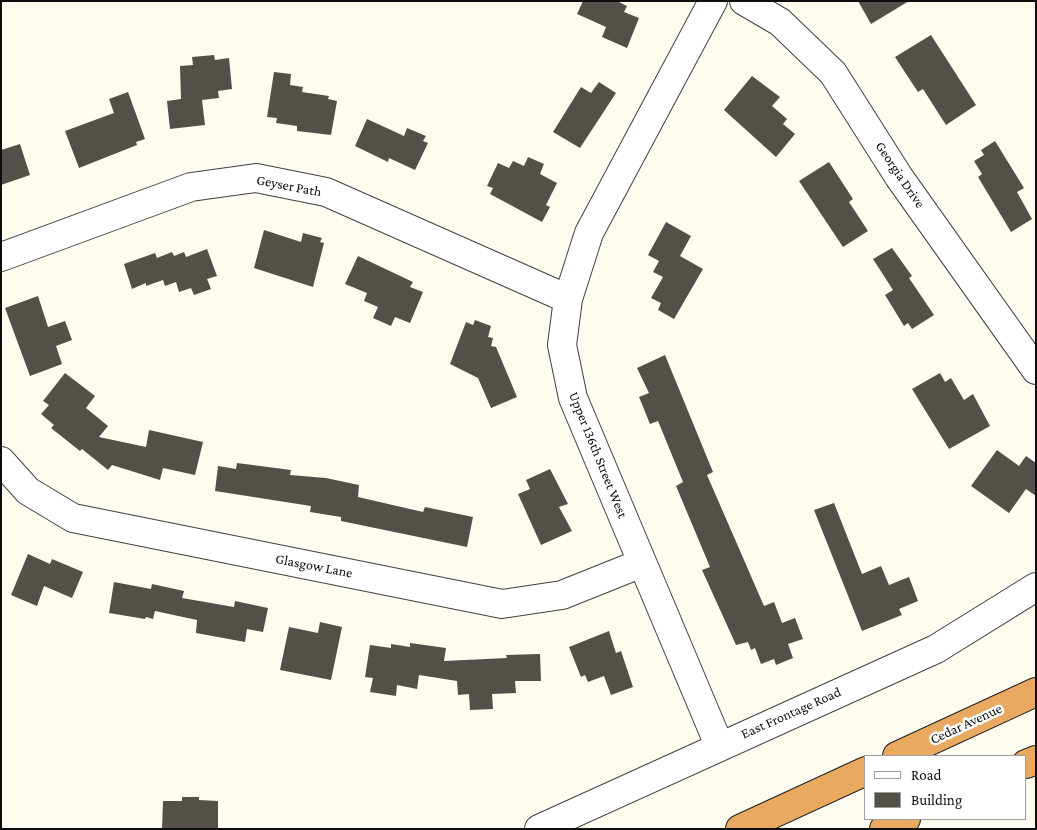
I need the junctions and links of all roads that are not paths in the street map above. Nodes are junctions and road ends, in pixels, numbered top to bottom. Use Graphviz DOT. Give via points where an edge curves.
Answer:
graph roads {
  1 [pos="713,1"];
  2 [pos="744,1"];
  3 [pos="1,257"];
  4 [pos="568,299"];
  5 [pos="1036,370"];
  6 [pos="1,461"];
  7 [pos="642,563"];
  8 [pos="1036,587"];
  9 [pos="1036,692"];
  10 [pos="719,745"];
  11 [pos="899,755"];
  12 [pos="864,772"];
  13 [pos="904,820"];
  14 [pos="539,829"];
  15 [pos="740,829"];
  16 [pos="884,829"];
  1 -- 4 [label="street, Upper 136th Street West" via="589,232"];
  2 -- 5 [label="street, Georgia Drive" via="780,22 833,72 899,177"];
  3 -- 4 [label="street, Geyser Path" via="191,187 256,178 326,192"];
  4 -- 7 [label="street, Upper 136th Street West" via="562,345 572,398"];
  6 -- 7 [label="street, Glasgow Lane" via="28,491 73,518 502,604 562,595"];
  7 -- 10 [label="street, Upper 136th Street West"];
  8 -- 10 [label="street, East Frontage Road" via="936,649"];
  9 -- 11 [label="highway, Cedar Avenue"];
  10 -- 14 [label="street, East Frontage Road"];
  12 -- 15 [label="highway"];
  13 -- 16 [label="highway"];
}
